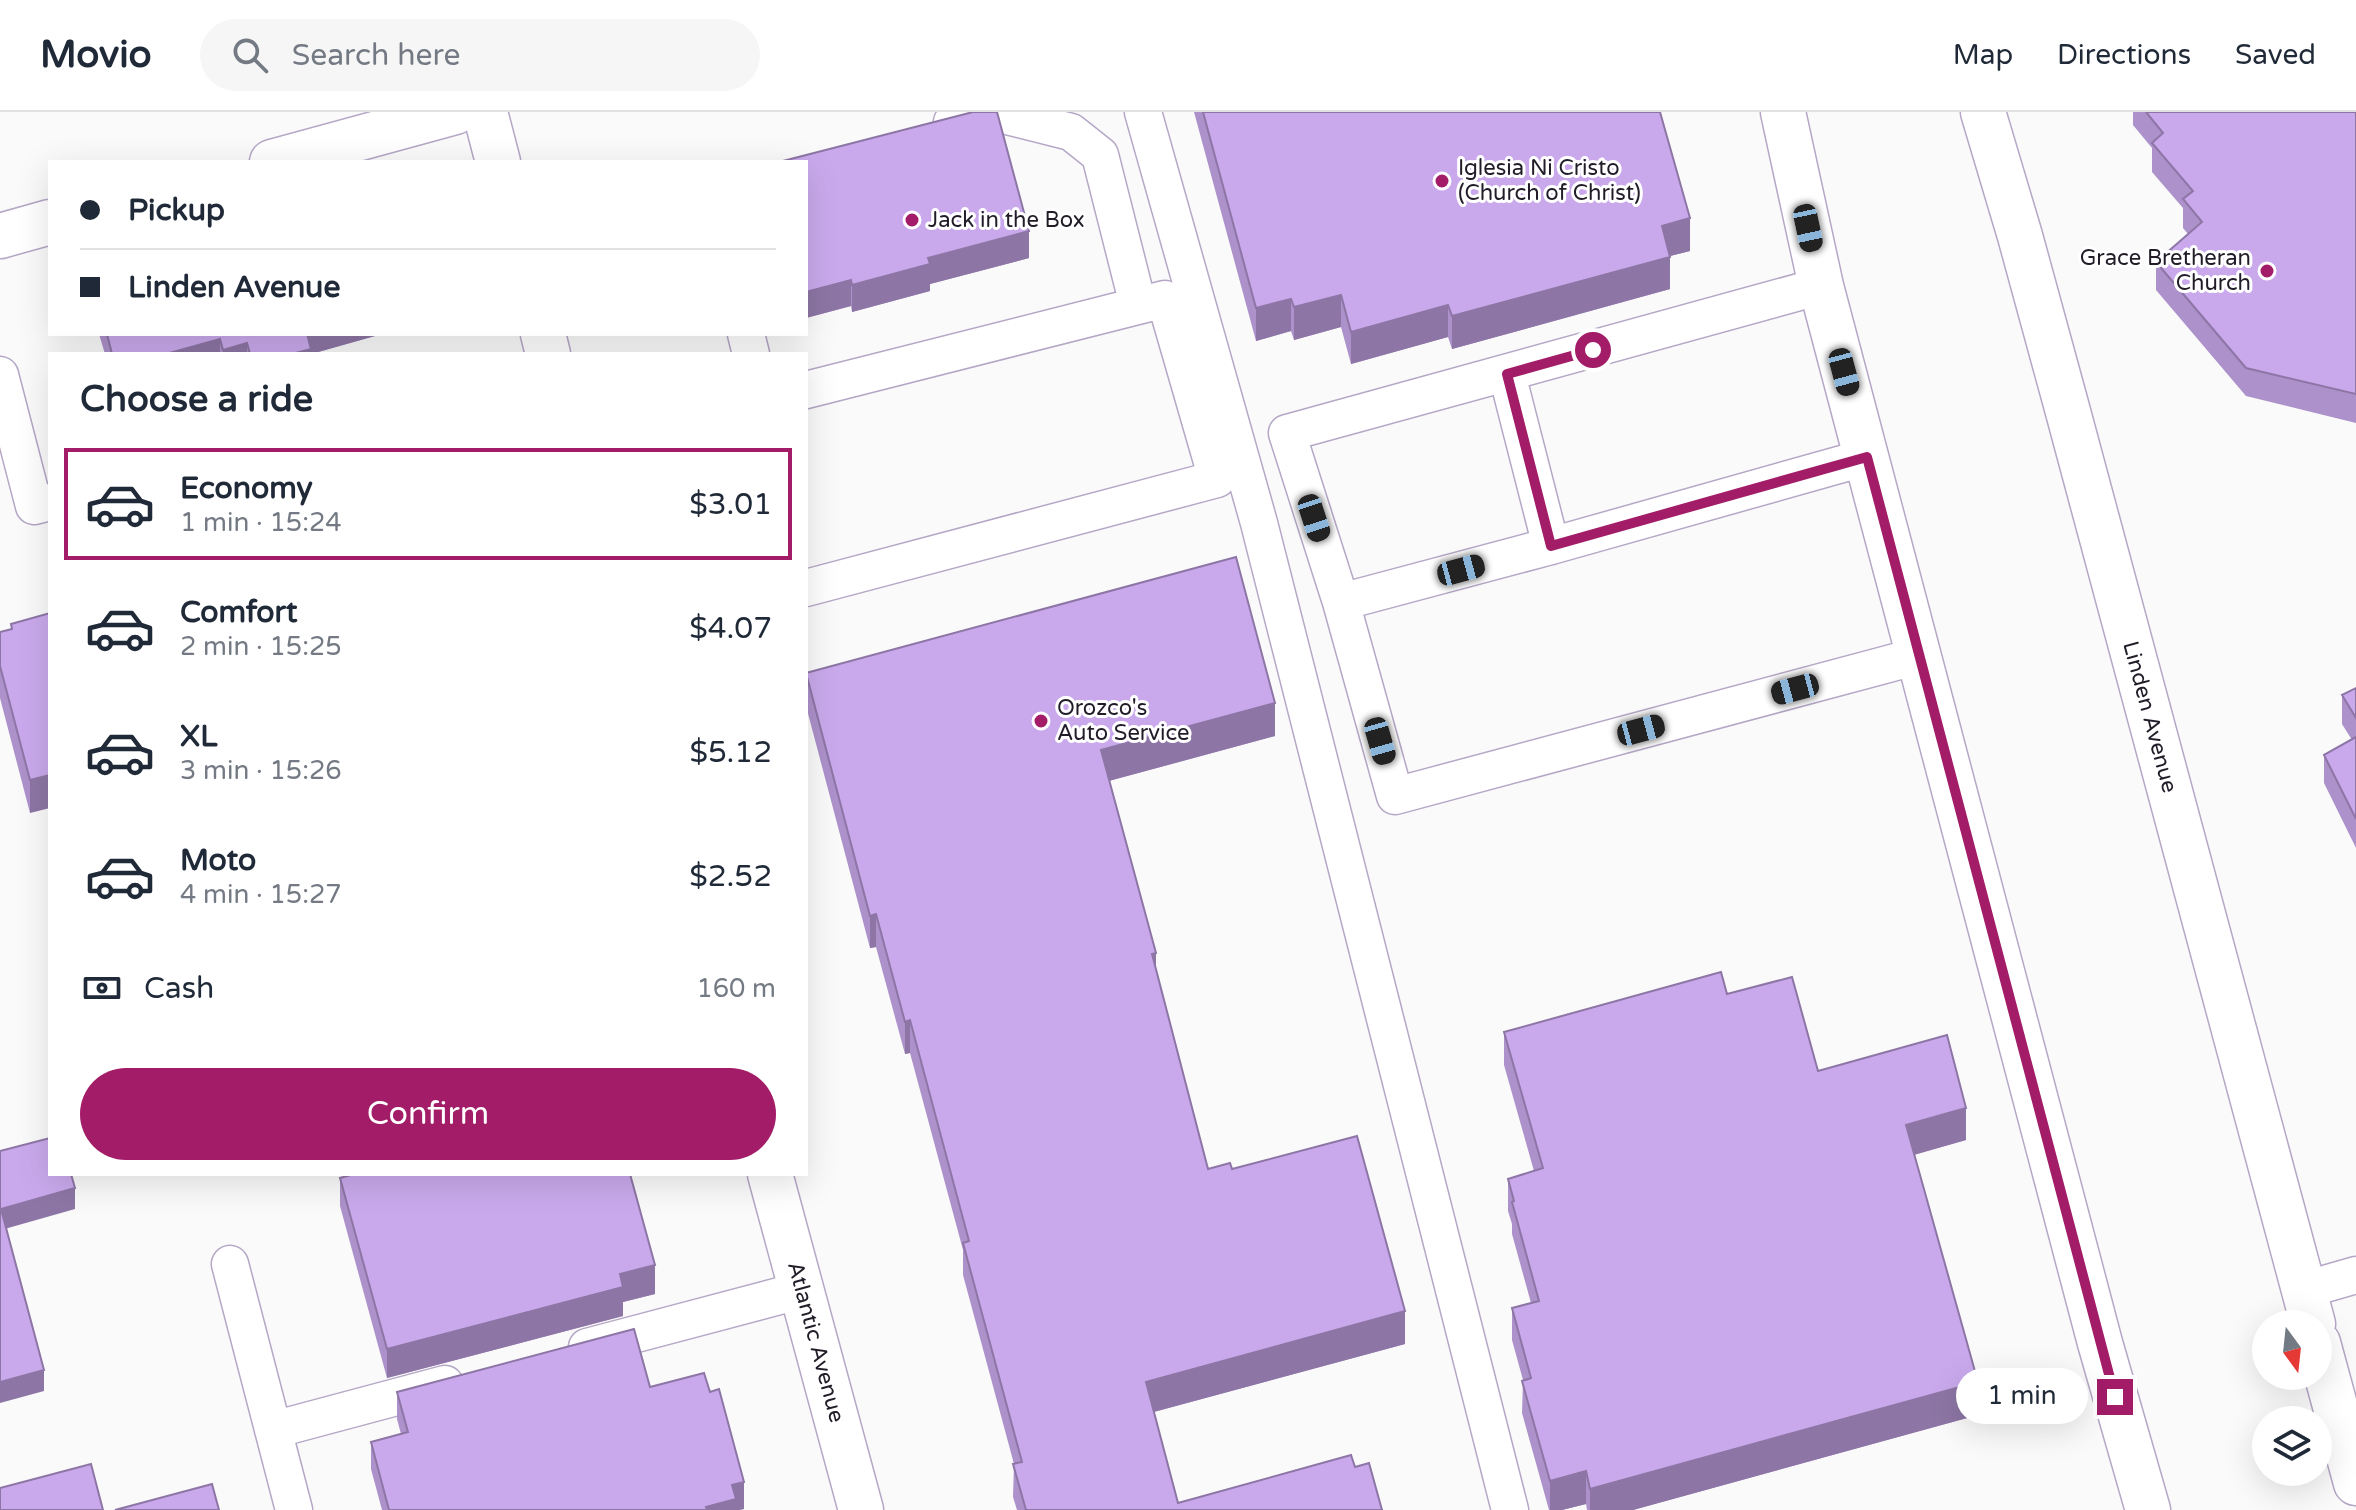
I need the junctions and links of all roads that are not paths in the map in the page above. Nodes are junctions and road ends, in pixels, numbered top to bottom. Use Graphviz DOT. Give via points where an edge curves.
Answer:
graph roads {
  1 [pos="455,112"];
  2 [pos="485,112"];
  3 [pos="1143,112"];
  4 [pos="1783,112"];
  5 [pos="1983,112"];
  6 [pos="915,132"];
  7 [pos="279,160"];
  8 [pos="497,160"];
  9 [pos="48,223"];
  10 [pos="0,236"];
  11 [pos="1821,286"];
  12 [pos="1138,305"];
  13 [pos="1507,374"];
  14 [pos="0,375"];
  15 [pos="808,389"];
  16 [pos="1867,457"];
  17 [pos="48,502"];
  18 [pos="1551,546"];
  19 [pos="809,577"];
  20 [pos="1341,602"];
  21 [pos="1918,656"];
  22 [pos="771,1176"];
  23 [pos="230,1264"];
  24 [pos="2356,1275"];
  25 [pos="802,1290"];
  26 [pos="2308,1307"];
  27 [pos="560,1354"];
  28 [pos="469,1378"];
  29 [pos="2331,1390"];
  30 [pos="273,1430"];
  31 [pos="2356,1483"];
  32 [pos="2142,1509"];
  33 [pos="294,1510"];
  34 [pos="861,1510"];
  35 [pos="1510,1510"];
  1 -- 7 [label="street"];
  2 -- 8 [label="street"];
  3 -- 35 [label="lane" via="1259,523"];
  4 -- 11 [label="street"];
  5 -- 26 [label="street, Linden Avenue"];
  6 -- 12 [label="lane" via="991,112 1071,132 1100,155"];
  9 -- 10 [label="street"];
  11 -- 13 [label="lane"];
  11 -- 16 [label="street"];
  12 -- 15 [label="lane"];
  12 -- 19 [label="lane" via="1165,299 1217,479"];
  13 -- 18 [label="lane"];
  13 -- 20 [label="lane" via="1287,433"];
  14 -- 17 [label="lane" via="34,506"];
  16 -- 18 [label="lane"];
  16 -- 21 [label="street"];
  18 -- 20 [label="lane"];
  20 -- 21 [label="lane" via="1395,796"];
  21 -- 32 [label="street"];
  22 -- 25 [label="street, Atlantic Avenue"];
  23 -- 30 [label="lane"];
  24 -- 26 [label="lane"];
  25 -- 27 [label="lane"];
  25 -- 34 [label="street, Atlantic Avenue"];
  28 -- 30 [label="lane"];
  29 -- 31 [label="street"];
  30 -- 33 [label="lane"];
}
